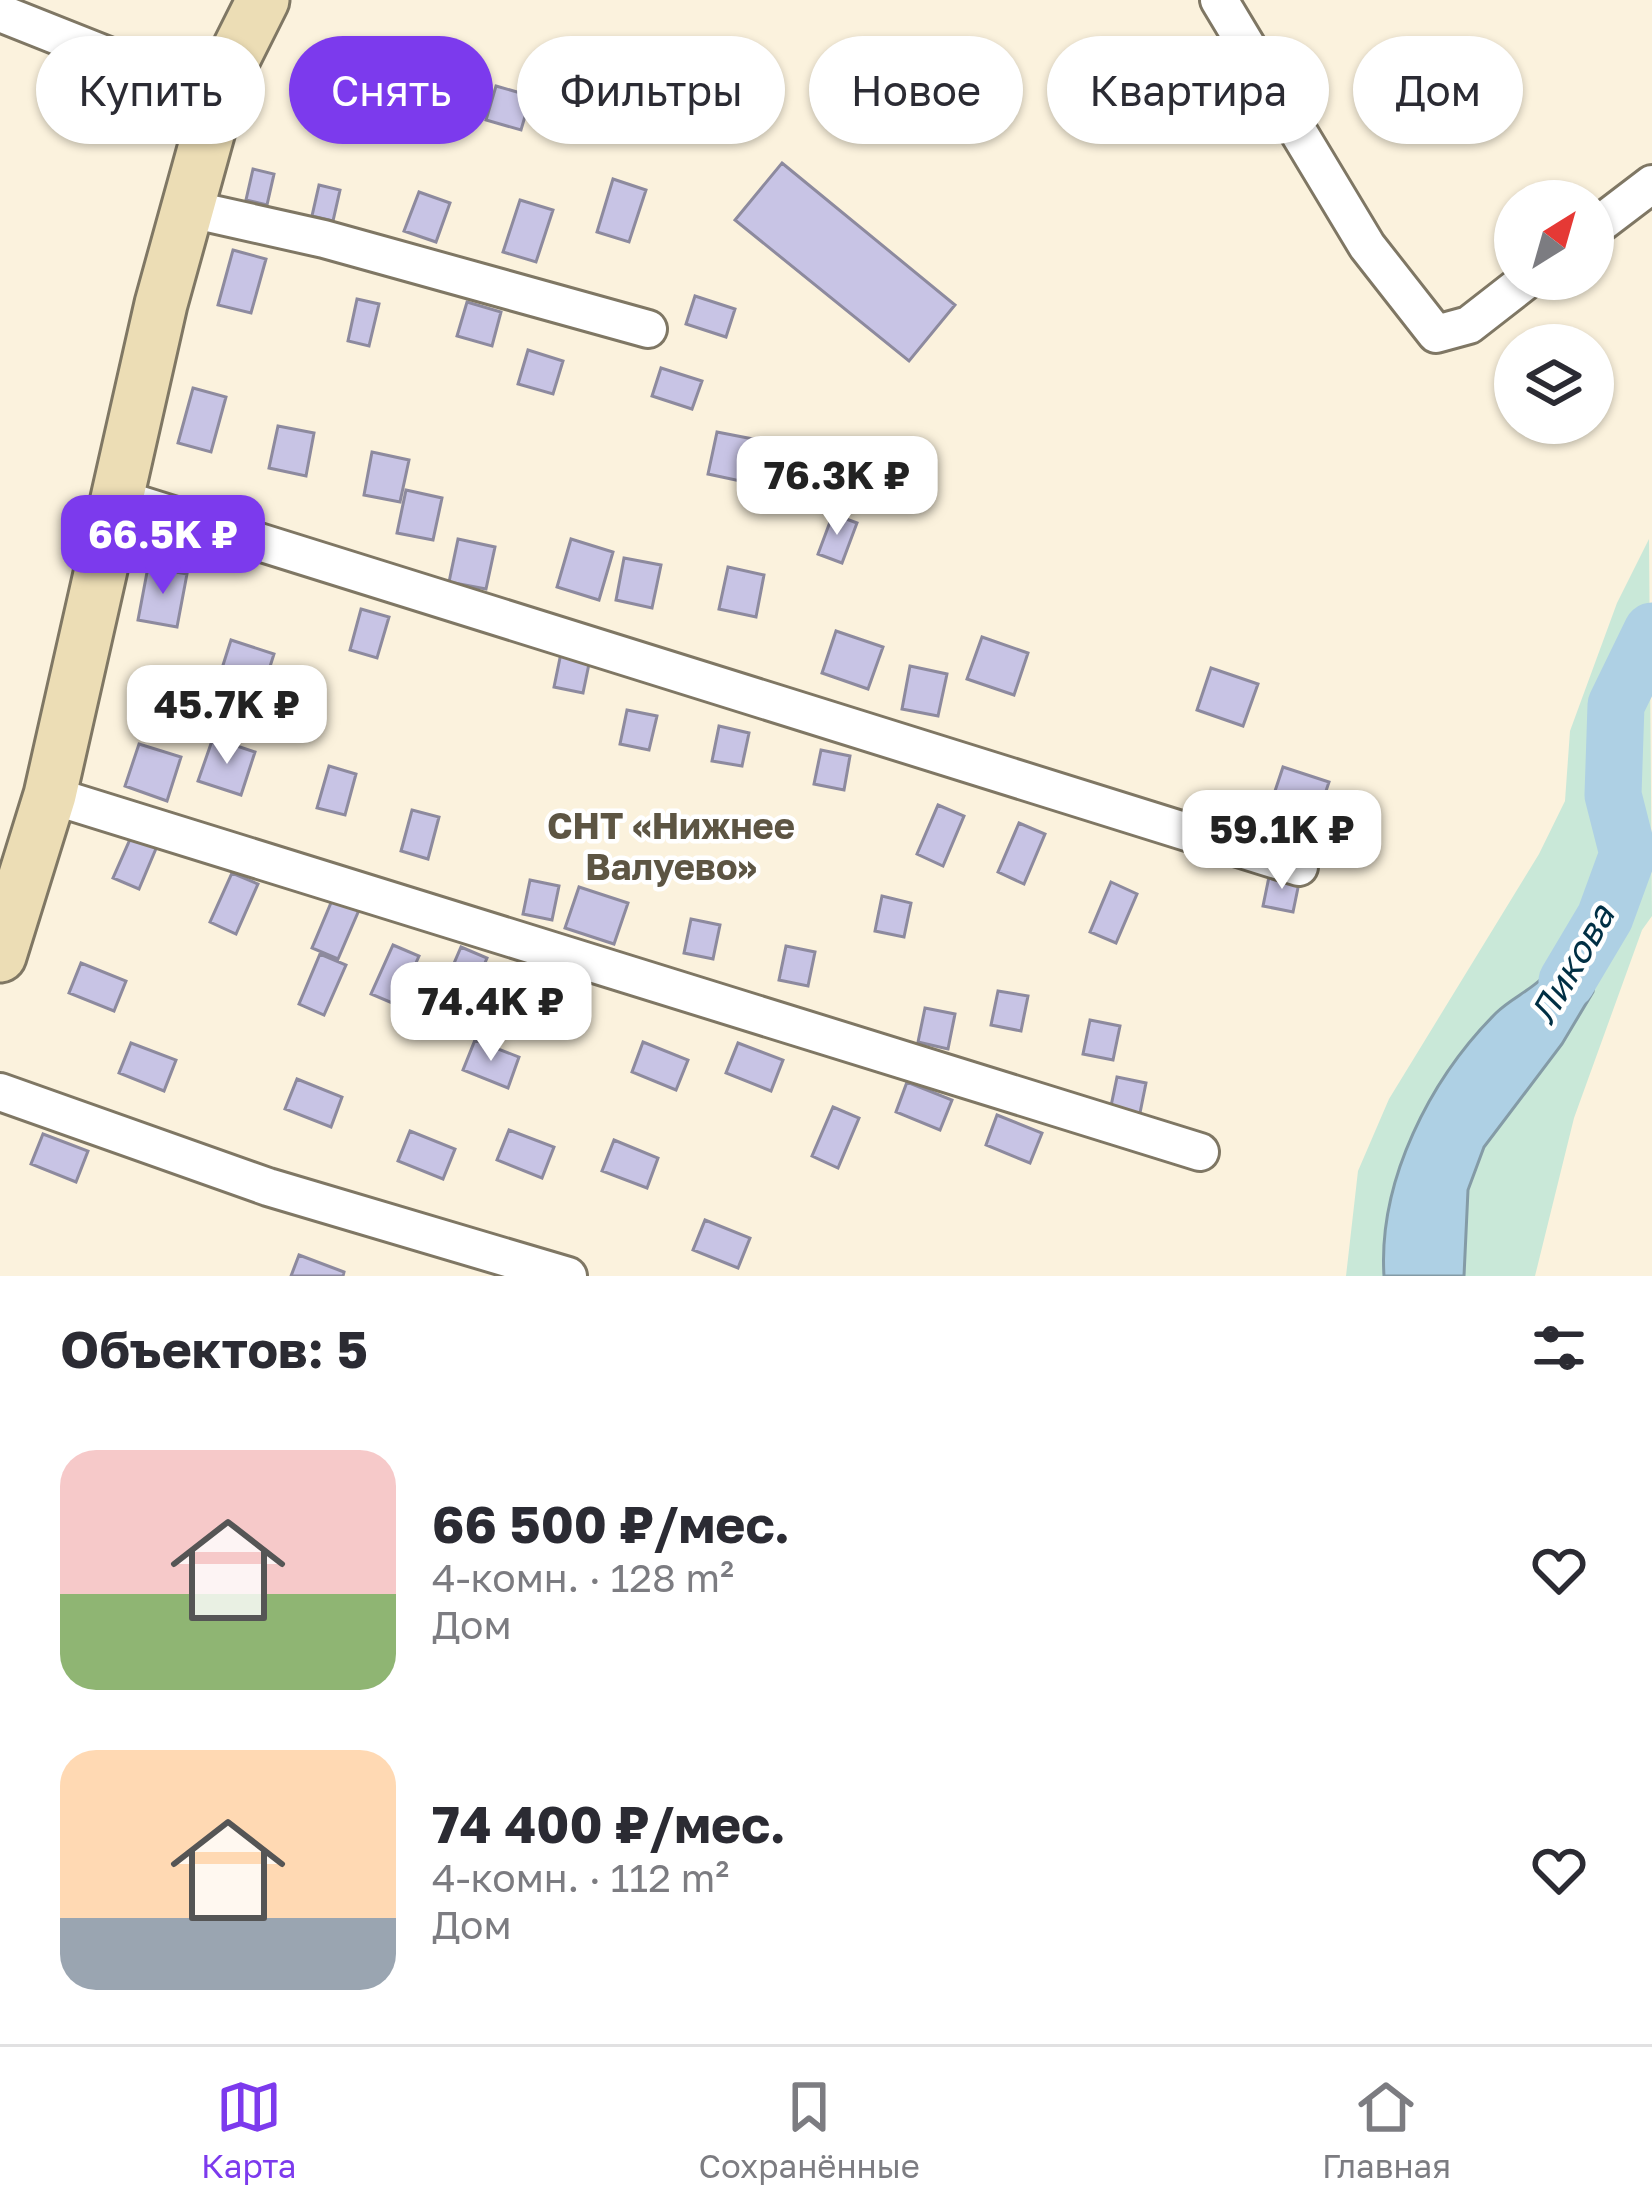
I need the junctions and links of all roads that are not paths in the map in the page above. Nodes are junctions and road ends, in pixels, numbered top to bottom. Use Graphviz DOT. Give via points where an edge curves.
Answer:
graph roads {
  1 [pos="263,0"];
  2 [pos="1219,0"];
  3 [pos="23,12"];
  4 [pos="72,36"];
  5 [pos="246,36"];
  6 [pos="206,144"];
  7 [pos="1652,184"];
  8 [pos="190,209"];
  9 [pos="1614,213"];
  10 [pos="1501,300"];
  11 [pos="648,329"];
  12 [pos="115,497"];
  13 [pos="50,795"];
  14 [pos="1299,867"];
  15 [pos="0,956"];
  16 [pos="0,1092"];
  17 [pos="1200,1152"];
  18 [pos="568,1276"];
  1 -- 5 [label="street"];
  2 -- 10 [label="street" via="1367,246 1436,334 1469,325"];
  3 -- 4 [label="street"];
  6 -- 8 [label="street"];
  7 -- 9 [label="street"];
  8 -- 11 [label="street"];
  8 -- 12 [label="street"];
  12 -- 13 [label="street"];
  12 -- 14 [label="street"];
  13 -- 15 [label="street"];
  13 -- 17 [label="street"];
  16 -- 18 [label="street" via="268,1187"];
}
